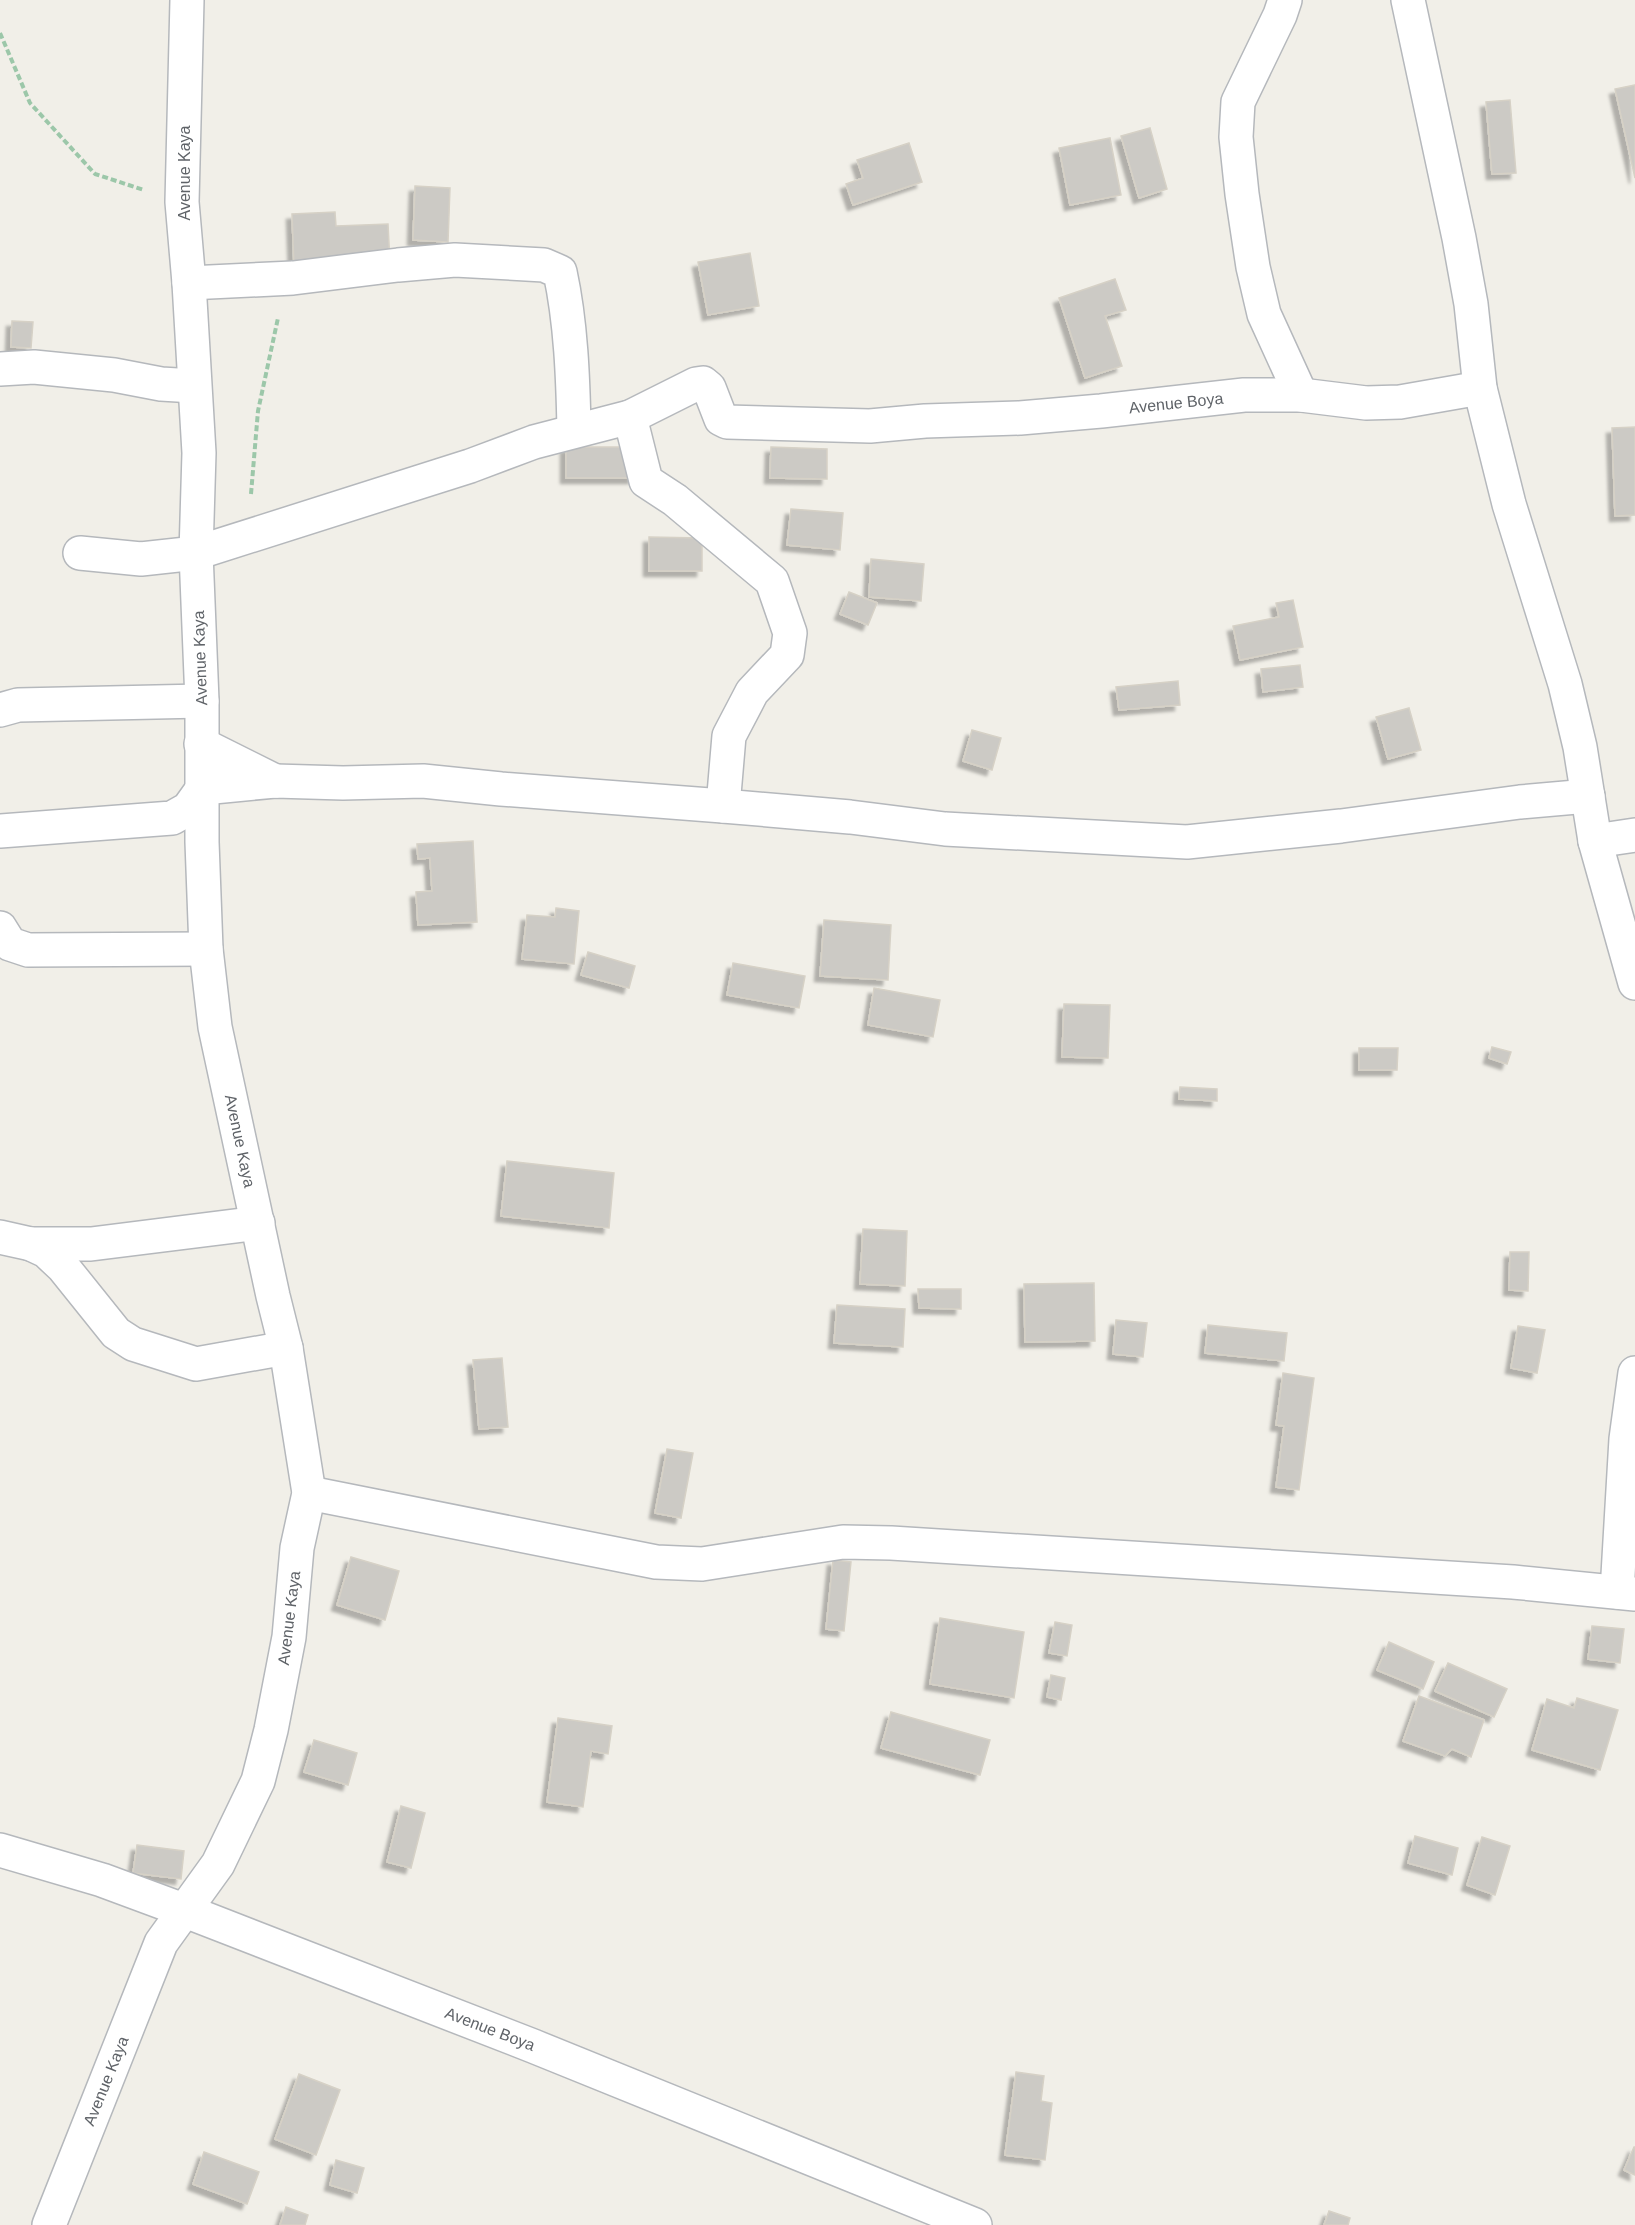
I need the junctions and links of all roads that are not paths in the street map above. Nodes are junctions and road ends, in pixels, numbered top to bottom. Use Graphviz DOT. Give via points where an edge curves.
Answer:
graph roads {
  1 [pos="187,0"];
  2 [pos="1285,0"];
  3 [pos="1408,0"];
  4 [pos="189,283"];
  5 [pos="0,369"];
  6 [pos="195,386"];
  7 [pos="1480,388"];
  8 [pos="1301,395"];
  9 [pos="630,417"];
  10 [pos="574,430"];
  11 [pos="80,553"];
  12 [pos="195,553"];
  13 [pos="202,701"];
  14 [pos="0,710"];
  15 [pos="201,744"];
  16 [pos="275,781"];
  17 [pos="203,788"];
  18 [pos="1588,796"];
  19 [pos="723,806"];
  20 [pos="0,831"];
  21 [pos="1635,835"];
  22 [pos="1595,841"];
  23 [pos="0,928"];
  24 [pos="206,949"];
  25 [pos="1635,983"];
  26 [pos="258,1223"];
  27 [pos="16,1241"];
  28 [pos="286,1348"];
  29 [pos="1635,1373"];
  30 [pos="309,1493"];
  31 [pos="1626,1593"];
  32 [pos="0,1850"];
  33 [pos="183,1910"];
  34 [pos="49,2225"];
  35 [pos="975,2225"];
  1 -- 4 [label="street, Avenue Kaya" via="182,202"];
  2 -- 8 [label="street" via="1239,102 1236,137 1251,257 1264,314"];
  3 -- 7 [label="street" via="1460,238"];
  4 -- 6 [label="street, Avenue Kaya"];
  4 -- 10 [label="street" via="293,278 455,260 544,265 560,272 573,374"];
  5 -- 6 [label="street" via="34,367"];
  6 -- 12 [label="street, Avenue Kaya" via="199,453"];
  7 -- 8 [label="street, Avenue Boya" via="1400,402 1365,403"];
  7 -- 18 [label="street" via="1509,504 1565,684"];
  8 -- 9 [label="street, Avenue Boya" via="1244,395 1020,418 870,426 727,422 721,419 709,388 703,383"];
  9 -- 10 [label="street"];
  9 -- 19 [label="street" via="646,481 675,500 772,581 790,633 787,655 752,692 729,736"];
  10 -- 12 [label="street"];
  11 -- 12 [label="street" via="141,559"];
  12 -- 13 [label="street, Avenue Kaya"];
  13 -- 14 [label="street" via="18,705"];
  13 -- 15 [label="street, Avenue Kaya"];
  15 -- 16 [label="street"];
  15 -- 17 [label="street, Avenue Kaya"];
  16 -- 17 [label="street"];
  16 -- 19 [label="street" via="423,781"];
  17 -- 20 [label="street" via="188,808 172,818"];
  17 -- 24 [label="street, Avenue Kaya"];
  18 -- 19 [label="street" via="1187,842 945,829"];
  18 -- 22 [label="street"];
  21 -- 22 [label="street"];
  22 -- 25 [label="street"];
  23 -- 24 [label="street" via="10,944 28,950"];
  24 -- 26 [label="street, Avenue Kaya" via="215,1027"];
  26 -- 27 [label="street" via="91,1244"];
  26 -- 28 [label="street, Avenue Kaya"];
  27 -- 28 [label="street" via="46,1251 116,1333 133,1344 196,1364"];
  28 -- 30 [label="street, Avenue Kaya"];
  29 -- 31 [label="street" via="1626,1439"];
  30 -- 31 [label="street" via="656,1562 702,1564 843,1542 891,1543 1513,1582"];
  30 -- 33 [label="street, Avenue Kaya" via="297,1548 289,1637 258,1781 218,1864"];
  32 -- 33 [label="street, Avenue Boya" via="102,1880"];
  33 -- 34 [label="street, Avenue Kaya" via="161,1943"];
  33 -- 35 [label="street, Avenue Boya"];
}
